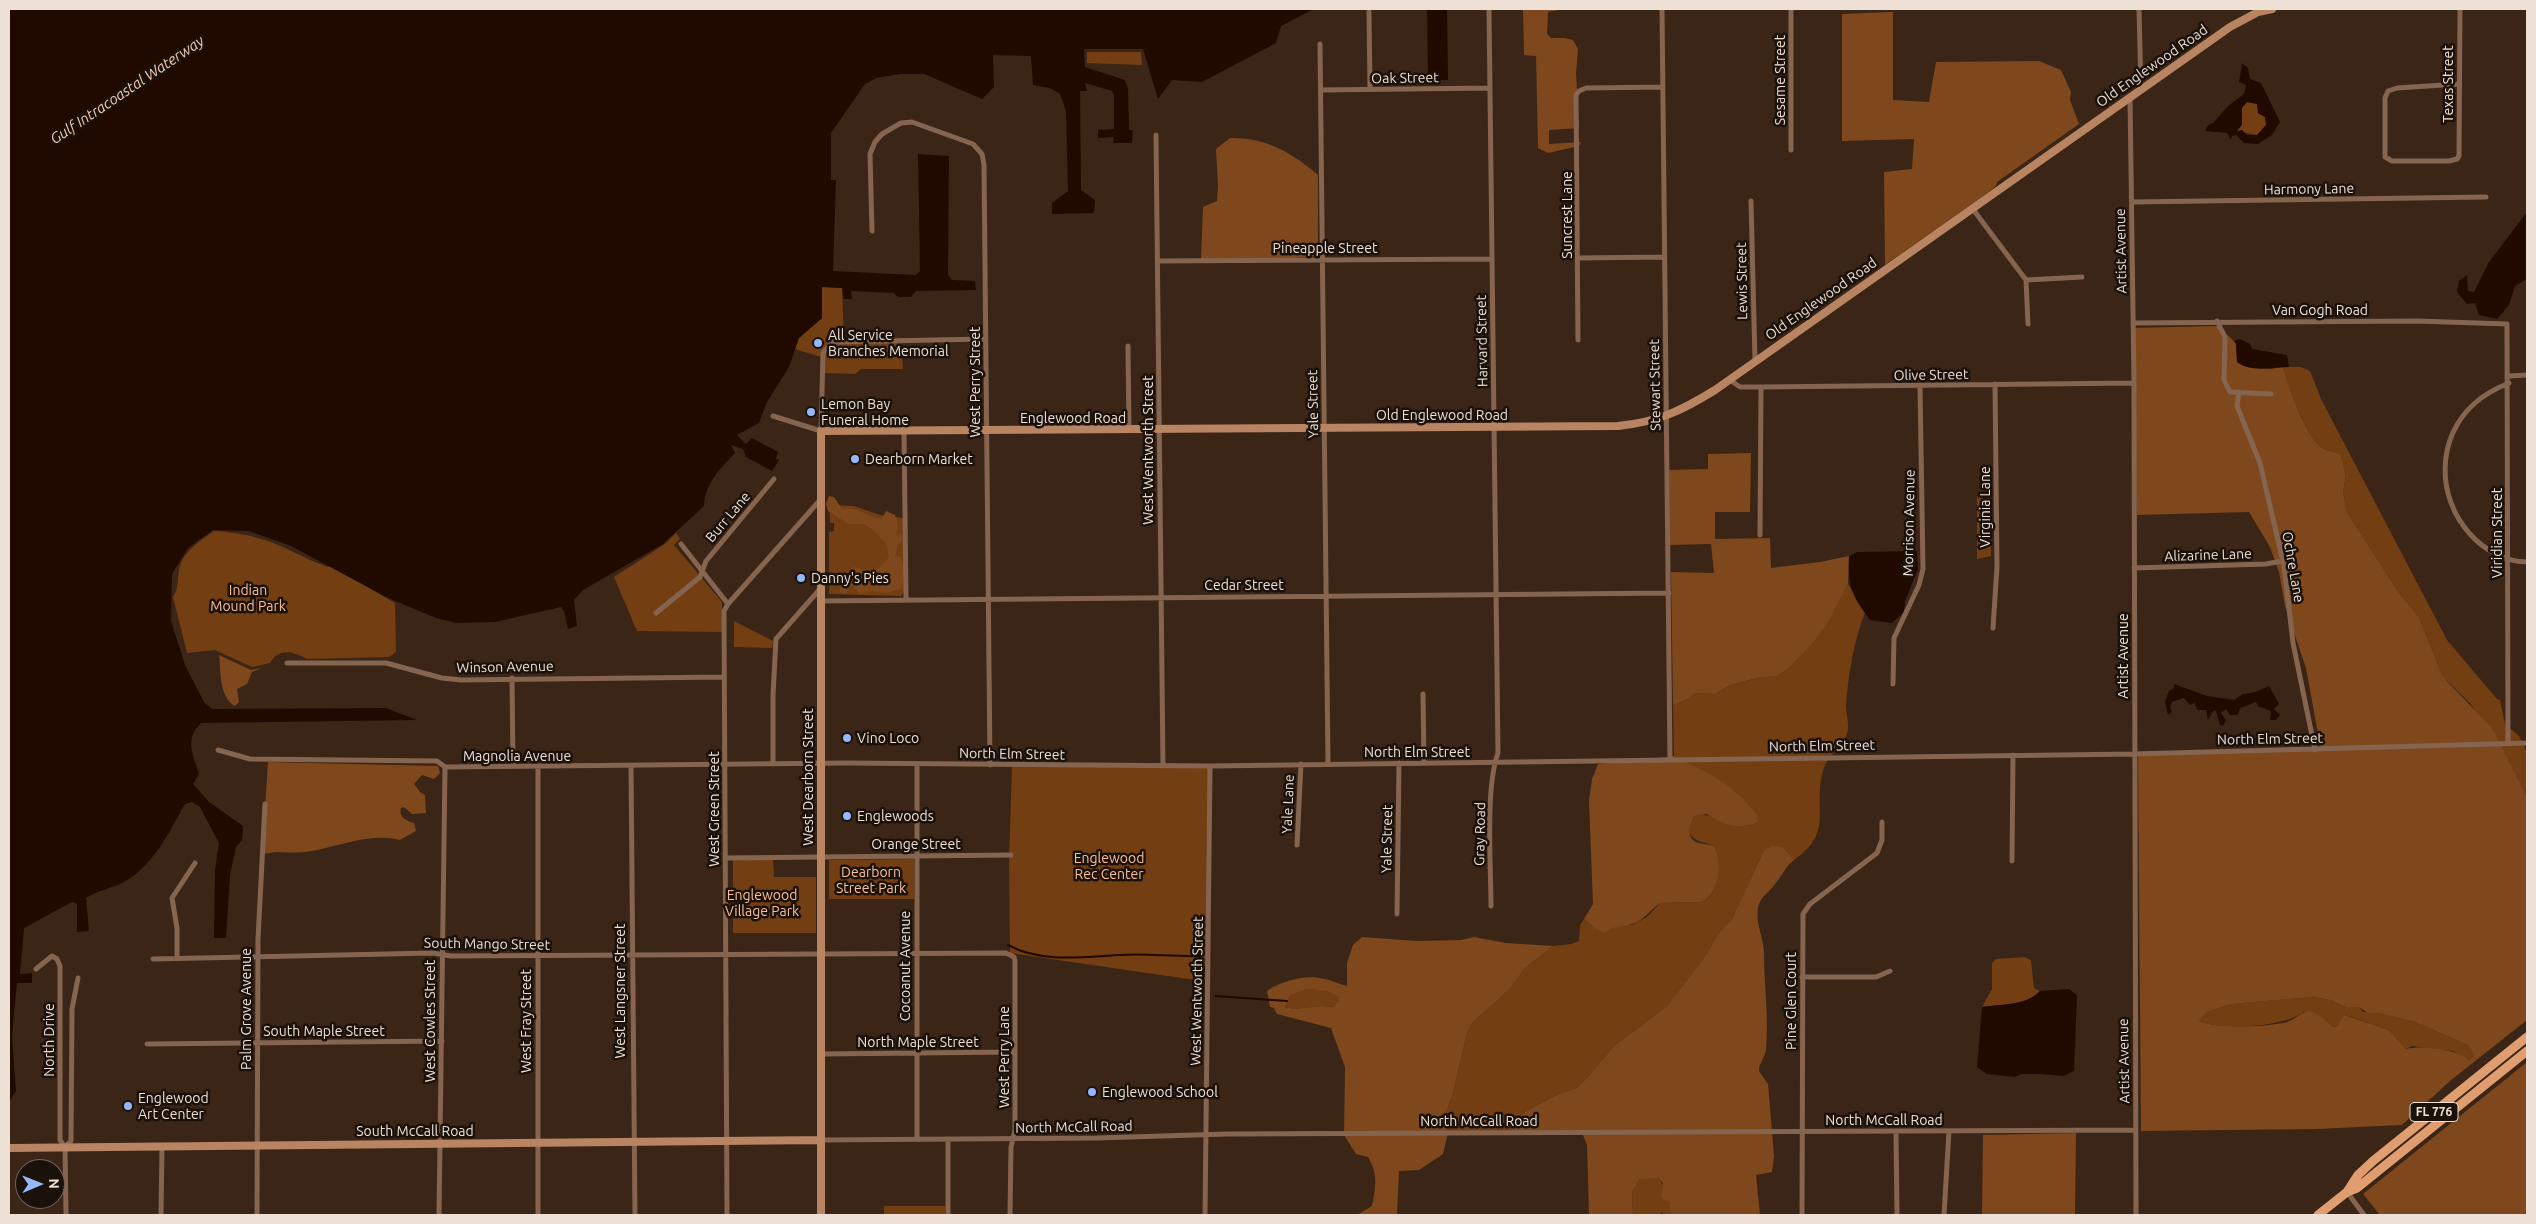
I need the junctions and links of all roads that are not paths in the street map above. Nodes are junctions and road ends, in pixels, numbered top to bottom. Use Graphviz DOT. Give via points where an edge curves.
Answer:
graph roads {
  1 [pos="1489,9"];
  2 [pos="1662,9"];
  3 [pos="1791,9"];
  4 [pos="2139,9"];
  5 [pos="2272,9"];
  6 [pos="2460,9"];
  7 [pos="2255,10"];
  8 [pos="1369,12"];
  9 [pos="1320,44"];
  10 [pos="2459,84"];
  11 [pos="1663,87"];
  12 [pos="1490,88"];
  13 [pos="2141,89"];
  14 [pos="1321,90"];
  15 [pos="1370,90"];
  16 [pos="2130,97"];
  17 [pos="1156,135"];
  18 [pos="1791,150"];
  19 [pos="2486,197"];
  20 [pos="1751,201"];
  21 [pos="2132,202"];
  22 [pos="1972,208"];
  23 [pos="872,231"];
  24 [pos="1664,257"];
  25 [pos="1578,258"];
  26 [pos="1322,259"];
  27 [pos="1492,259"];
  28 [pos="1158,261"];
  29 [pos="2082,277"];
  30 [pos="2026,280"];
  31 [pos="2217,321"];
  32 [pos="2133,323"];
  33 [pos="2028,324"];
  34 [pos="2507,324"];
  35 [pos="986,339"];
  36 [pos="1578,340"];
  37 [pos="1128,346"];
  38 [pos="1755,361"];
  39 [pos="2509,376"];
  40 [pos="2527,376"];
  41 [pos="1730,380"];
  42 [pos="2134,383"];
  43 [pos="2509,383"];
  44 [pos="1995,384"];
  45 [pos="1920,387"];
  46 [pos="1761,388"];
  47 [pos="2239,392"];
  48 [pos="2270,394"];
  49 [pos="773,416"];
  50 [pos="1667,417"];
  51 [pos="1493,427"];
  52 [pos="1325,428"];
  53 [pos="1129,430"];
  54 [pos="1159,430"];
  55 [pos="821,431"];
  56 [pos="904,431"];
  57 [pos="987,431"];
  58 [pos="774,479"];
  59 [pos="821,499"];
  60 [pos="1760,535"];
  61 [pos="681,544"];
  62 [pos="2508,559"];
  63 [pos="2282,561"];
  64 [pos="2527,562"];
  65 [pos="2134,568"];
  66 [pos="701,570"];
  67 [pos="820,589"];
  68 [pos="1669,593"];
  69 [pos="1495,595"];
  70 [pos="1327,596"];
  71 [pos="1160,597"];
  72 [pos="988,599"];
  73 [pos="906,600"];
  74 [pos="820,601"];
  75 [pos="728,604"];
  76 [pos="656,614"];
  77 [pos="1993,628"];
  78 [pos="287,663"];
  79 [pos="724,677"];
  80 [pos="512,678"];
  81 [pos="1893,684"];
  82 [pos="1423,694"];
  83 [pos="2508,743"];
  84 [pos="2527,743"];
  85 [pos="218,750"];
  86 [pos="2315,750"];
  87 [pos="2134,754"];
  88 [pos="2013,755"];
  89 [pos="1670,760"];
  90 [pos="1399,763"];
  91 [pos="1424,763"];
  92 [pos="1494,763"];
  93 [pos="773,764"];
  94 [pos="821,764"];
  95 [pos="917,764"];
  96 [pos="1301,764"];
  97 [pos="1328,764"];
  98 [pos="725,765"];
  99 [pos="990,765"];
  100 [pos="513,766"];
  101 [pos="631,766"];
  102 [pos="1163,766"];
  103 [pos="1210,766"];
  104 [pos="445,767"];
  105 [pos="538,767"];
  106 [pos="265,804"];
  107 [pos="1882,822"];
  108 [pos="1297,845"];
  109 [pos="917,855"];
  110 [pos="1011,855"];
  111 [pos="821,856"];
  112 [pos="725,858"];
  113 [pos="2012,861"];
  114 [pos="195,863"];
  115 [pos="1491,906"];
  116 [pos="1398,914"];
  117 [pos="917,954"];
  118 [pos="258,955"];
  119 [pos="442,955"];
  120 [pos="727,955"];
  121 [pos="821,955"];
  122 [pos="538,956"];
  123 [pos="632,956"];
  124 [pos="153,958"];
  125 [pos="177,958"];
  126 [pos="1014,958"];
  127 [pos="36,968"];
  128 [pos="1890,971"];
  129 [pos="1802,977"];
  130 [pos="78,978"];
  131 [pos="2527,1037"];
  132 [pos="442,1041"];
  133 [pos="257,1043"];
  134 [pos="147,1044"];
  135 [pos="2527,1051"];
  136 [pos="1015,1052"];
  137 [pos="916,1053"];
  138 [pos="821,1054"];
  139 [pos="2136,1130"];
  140 [pos="1802,1131"];
  141 [pos="1896,1131"];
  142 [pos="1948,1131"];
  143 [pos="1206,1135"];
  144 [pos="917,1139"];
  145 [pos="948,1139"];
  146 [pos="1013,1139"];
  147 [pos="727,1140"];
  148 [pos="821,1140"];
  149 [pos="538,1142"];
  150 [pos="634,1142"];
  151 [pos="440,1144"];
  152 [pos="256,1145"];
  153 [pos="162,1146"];
  154 [pos="65,1147"];
  155 [pos="9,1148"];
  156 [pos="2347,1192"];
  157 [pos="66,1215"];
  158 [pos="161,1215"];
  159 [pos="257,1215"];
  160 [pos="439,1215"];
  161 [pos="538,1215"];
  162 [pos="635,1215"];
  163 [pos="727,1215"];
  164 [pos="821,1215"];
  165 [pos="948,1215"];
  166 [pos="1010,1215"];
  167 [pos="1205,1215"];
  168 [pos="1802,1215"];
  169 [pos="1897,1215"];
  170 [pos="1944,1215"];
  171 [pos="2136,1215"];
  172 [pos="2318,1215"];
  173 [pos="2364,1215"];
  1 -- 12 [label="street, Harvard Street"];
  2 -- 11 [label="street, Stewart Street"];
  3 -- 18 [label="street, Sesame Street"];
  4 -- 13 [label="street"];
  5 -- 7 [label="street, Old Englewood Road"];
  6 -- 10 [label="street, Texas Street"];
  7 -- 13 [label="street, Old Englewood Road"];
  8 -- 15 [label="street"];
  9 -- 14 [label="street, Yale Street"];
  10 -- 10 [label="street, Texas Street" via="2388,91 2385,98 2385,157 2392,161 2457,159"];
  11 -- 24 [label="street, Stewart Street"];
  11 -- 25 [label="street, Suncrest Lane" via="1586,88 1576,95"];
  12 -- 15 [label="street, Oak Street"];
  12 -- 27 [label="street, Harvard Street"];
  13 -- 16 [label="street, Old Englewood Road"];
  14 -- 15 [label="street, Oak Street"];
  14 -- 26 [label="street, Yale Street"];
  16 -- 21 [label="street, Artist Avenue"];
  16 -- 22 [label="street, Old Englewood Road"];
  17 -- 28 [label="street, West Wentworth Street"];
  19 -- 21 [label="street, Harmony Lane"];
  20 -- 38 [label="street, Lewis Street"];
  21 -- 32 [label="street, Artist Avenue"];
  22 -- 30 [label="street"];
  22 -- 38 [label="street, Old Englewood Road"];
  23 -- 35 [label="street, West Perry Street" via="870,154 882,134 901,123 912,122 973,144 979,150 984,165"];
  24 -- 25 [label="street"];
  24 -- 50 [label="street, Stewart Street"];
  25 -- 36 [label="street, Suncrest Lane"];
  26 -- 27 [label="street, Pineapple Street"];
  26 -- 28 [label="street, Pineapple Street"];
  26 -- 52 [label="street, Yale Street"];
  27 -- 51 [label="street, Harvard Street"];
  28 -- 54 [label="street, West Wentworth Street"];
  29 -- 30 [label="street"];
  30 -- 33 [label="street"];
  31 -- 32 [label="street, Van Gogh Road"];
  31 -- 34 [label="street, Van Gogh Road"];
  31 -- 47 [label="street" via="2226,345 2224,380 2230,392"];
  32 -- 42 [label="street, Artist Avenue"];
  34 -- 39 [label="street, Viridian Street"];
  35 -- 55 [label="street, West Dearborn Street" via="832,342 823,352"];
  35 -- 57 [label="street, West Perry Street"];
  37 -- 53 [label="street"];
  38 -- 41 [label="street, Old Englewood Road"];
  39 -- 40 [label="street"];
  39 -- 43 [label="street, Viridian Street"];
  41 -- 46 [label="street, Olive Street" via="1740,387"];
  41 -- 50 [label="street, Old Englewood Road"];
  42 -- 44 [label="street, Olive Street"];
  42 -- 65 [label="street, Artist Avenue"];
  43 -- 62 [label="street, Viridian Street"];
  43 -- 62 [label="street" via="2482,397 2467,412 2452,436 2445,469 2448,498 2462,524 2479,544"];
  44 -- 45 [label="street, Olive Street"];
  44 -- 77 [label="street, Virginia Lane" via="1997,558"];
  45 -- 46 [label="street, Olive Street"];
  45 -- 81 [label="street, Morrison Avenue" via="1923,569 1919,585 1894,638"];
  46 -- 60 [label="street"];
  47 -- 48 [label="street"];
  47 -- 63 [label="street, Ochre Lane" via="2237,406 2260,463"];
  49 -- 55 [label="street"];
  50 -- 51 [label="street, Old Englewood Road" via="1618,426"];
  50 -- 68 [label="street, Stewart Street"];
  51 -- 52 [label="street, Old Englewood Road"];
  51 -- 69 [label="street, Harvard Street"];
  52 -- 54 [label="street, Englewood Road"];
  52 -- 70 [label="street, Yale Street"];
  53 -- 54 [label="street, Englewood Road"];
  53 -- 57 [label="street, Englewood Road"];
  54 -- 71 [label="street, West Wentworth Street"];
  55 -- 56 [label="street, Englewood Road"];
  55 -- 59 [label="street, West Dearborn Street"];
  56 -- 57 [label="street, Englewood Road"];
  56 -- 73 [label="street"];
  57 -- 72 [label="street, West Perry Street"];
  58 -- 66 [label="street, Burr Lane"];
  59 -- 67 [label="street, West Dearborn Street"];
  59 -- 75 [label="street"];
  61 -- 66 [label="street"];
  62 -- 64 [label="street"];
  62 -- 83 [label="street, Viridian Street"];
  63 -- 65 [label="street, Alizarine Lane"];
  63 -- 86 [label="street, Ochre Lane" via="2293,643"];
  65 -- 87 [label="street, Artist Avenue"];
  66 -- 75 [label="street"];
  66 -- 76 [label="street, Burr Lane" via="700,577"];
  67 -- 74 [label="street, West Dearborn Street"];
  67 -- 93 [label="street" via="776,640"];
  68 -- 69 [label="street, Cedar Street"];
  68 -- 89 [label="street, Stewart Street"];
  69 -- 70 [label="street, Cedar Street"];
  69 -- 92 [label="street, Harvard Street" via="1498,753"];
  70 -- 71 [label="street, Cedar Street"];
  70 -- 97 [label="street, Yale Street"];
  71 -- 72 [label="street, Cedar Street"];
  71 -- 102 [label="street, West Wentworth Street"];
  72 -- 73 [label="street, Cedar Street"];
  72 -- 99 [label="street, West Perry Street"];
  73 -- 74 [label="street, Cedar Street"];
  74 -- 94 [label="street, West Dearborn Street"];
  75 -- 79 [label="street, West Green Street" via="724,611"];
  78 -- 80 [label="street, Winson Avenue" via="386,663 448,679"];
  79 -- 80 [label="street, Winson Avenue"];
  79 -- 98 [label="street, West Green Street"];
  80 -- 100 [label="street"];
  82 -- 91 [label="street"];
  83 -- 84 [label="street, North Elm Street"];
  83 -- 86 [label="street, North Elm Street"];
  85 -- 104 [label="street, Magnolia Avenue" via="250,759 437,760"];
  86 -- 87 [label="street, North Elm Street"];
  87 -- 88 [label="street, North Elm Street"];
  87 -- 139 [label="street, Artist Avenue"];
  88 -- 89 [label="street, North Elm Street"];
  88 -- 113 [label="street"];
  89 -- 92 [label="street, North Elm Street"];
  90 -- 91 [label="street, North Elm Street"];
  90 -- 97 [label="street, North Elm Street"];
  90 -- 116 [label="street, Yale Street"];
  91 -- 92 [label="street, North Elm Street"];
  92 -- 115 [label="street, Gray Road"];
  93 -- 94 [label="street, Magnolia Avenue"];
  93 -- 98 [label="street, Magnolia Avenue"];
  94 -- 95 [label="street, North Elm Street"];
  94 -- 111 [label="street, West Dearborn Street"];
  95 -- 99 [label="street, North Elm Street"];
  95 -- 109 [label="street, Cocoanut Avenue"];
  96 -- 97 [label="street, North Elm Street"];
  96 -- 103 [label="street, North Elm Street"];
  96 -- 108 [label="street, Yale Lane"];
  98 -- 101 [label="street, Magnolia Avenue"];
  98 -- 112 [label="street, West Green Street"];
  99 -- 102 [label="street, North Elm Street"];
  100 -- 104 [label="street, Magnolia Avenue"];
  100 -- 105 [label="street, Magnolia Avenue"];
  101 -- 105 [label="street, Magnolia Avenue"];
  101 -- 123 [label="street, West Langsner Street"];
  102 -- 103 [label="street, North Elm Street"];
  103 -- 143 [label="street, West Wentworth Street"];
  104 -- 119 [label="street, West Cowles Street"];
  105 -- 122 [label="street, West Fray Street"];
  106 -- 118 [label="street, Palm Grove Avenue"];
  107 -- 129 [label="street, Pine Glen Court" via="1882,840 1877,853 1804,910"];
  109 -- 110 [label="street, Orange Street"];
  109 -- 111 [label="street, Orange Street"];
  109 -- 117 [label="street, Cocoanut Avenue"];
  111 -- 112 [label="street, Orange Street"];
  111 -- 121 [label="street, West Dearborn Street"];
  112 -- 120 [label="street, West Green Street"];
  114 -- 125 [label="street" via="172,898"];
  117 -- 121 [label="street, South Mango Street"];
  117 -- 126 [label="street, South Mango Street" via="1006,954"];
  117 -- 137 [label="street, Cocoanut Avenue"];
  118 -- 119 [label="street, South Mango Street"];
  118 -- 125 [label="street, South Mango Street"];
  118 -- 133 [label="street, Palm Grove Avenue"];
  119 -- 122 [label="street, South Mango Street"];
  119 -- 132 [label="street, West Cowles Street"];
  120 -- 121 [label="street, South Mango Street"];
  120 -- 123 [label="street, South Mango Street"];
  120 -- 147 [label="street, West Green Street"];
  121 -- 138 [label="street, West Dearborn Street"];
  122 -- 123 [label="street, South Mango Street"];
  122 -- 149 [label="street, West Fray Street"];
  123 -- 150 [label="street, West Langsner Street"];
  124 -- 125 [label="street, South Mango Street"];
  126 -- 136 [label="street, West Perry Lane"];
  127 -- 154 [label="street, North Drive" via="52,956 60,966 60,1140"];
  128 -- 129 [label="street" via="1876,977"];
  129 -- 140 [label="street, Pine Glen Court"];
  130 -- 154 [label="street" via="72,1009 70,1141"];
  131 -- 156 [label="main road, FL 776" via="2373,1161"];
  132 -- 133 [label="street, South Maple Street"];
  132 -- 151 [label="street, West Cowles Street"];
  133 -- 134 [label="street, South Maple Street"];
  133 -- 152 [label="street, Palm Grove Avenue"];
  135 -- 156 [label="main road, FL 776" via="2357,1188"];
  136 -- 137 [label="street, North Maple Street"];
  136 -- 146 [label="street, West Perry Lane"];
  137 -- 138 [label="street, North Maple Street"];
  137 -- 144 [label="street, Cocoanut Avenue"];
  138 -- 148 [label="street, West Dearborn Street"];
  139 -- 142 [label="street, North McCall Road"];
  139 -- 171 [label="street, Artist Avenue"];
  140 -- 141 [label="street, North McCall Road"];
  140 -- 143 [label="street, North McCall Road"];
  140 -- 168 [label="street, Pine Glen Court"];
  141 -- 142 [label="street, North McCall Road"];
  141 -- 169 [label="street"];
  142 -- 170 [label="street"];
  143 -- 146 [label="street, North McCall Road"];
  143 -- 167 [label="street, West Wentworth Street"];
  144 -- 145 [label="street, North McCall Road"];
  144 -- 148 [label="street, North McCall Road"];
  145 -- 146 [label="street, North McCall Road"];
  145 -- 165 [label="street"];
  146 -- 166 [label="street, West Perry Lane"];
  147 -- 148 [label="street, South McCall Road"];
  147 -- 150 [label="street, South McCall Road"];
  147 -- 163 [label="street, West Green Street"];
  148 -- 164 [label="street, West Dearborn Street"];
  149 -- 150 [label="street, South McCall Road"];
  149 -- 151 [label="street, South McCall Road"];
  149 -- 161 [label="street, West Fray Street"];
  150 -- 162 [label="street, West Langsner Street"];
  151 -- 152 [label="street, South McCall Road"];
  151 -- 160 [label="street, West Cowles Street"];
  152 -- 153 [label="street, South McCall Road"];
  152 -- 159 [label="street, Palm Grove Avenue"];
  153 -- 154 [label="street, South McCall Road"];
  153 -- 158 [label="street"];
  154 -- 155 [label="street, South McCall Road"];
  154 -- 157 [label="street"];
  156 -- 172 [label="main road, FL 776"];
  156 -- 173 [label="street"];
}
